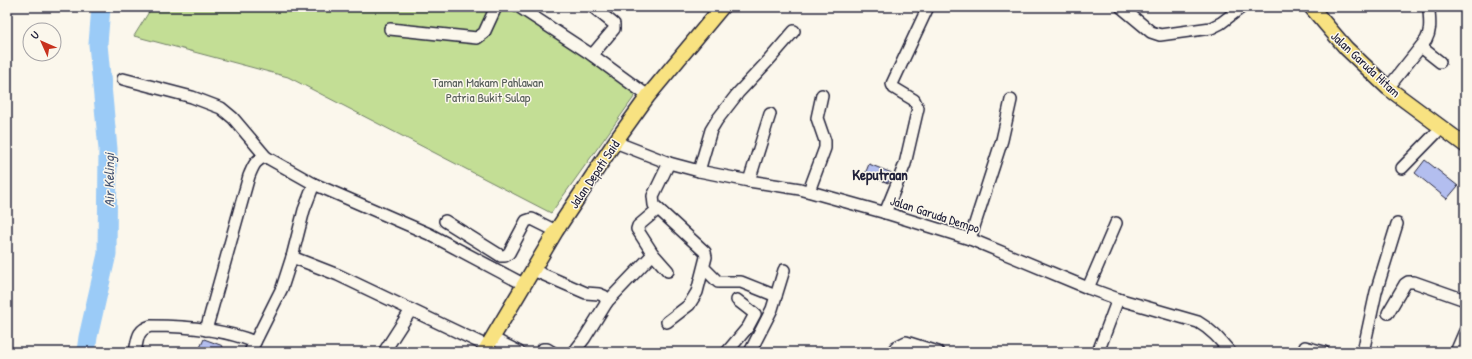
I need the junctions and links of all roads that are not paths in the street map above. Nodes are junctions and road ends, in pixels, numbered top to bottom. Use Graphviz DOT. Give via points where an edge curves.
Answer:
graph roads {
  1 [pos="496,7"];
  2 [pos="519,7"];
  3 [pos="593,7"];
  4 [pos="722,7"];
  5 [pos="928,7"];
  6 [pos="1121,7"];
  7 [pos="1242,7"];
  8 [pos="1311,7"];
  9 [pos="1429,7"];
  10 [pos="390,29"];
  11 [pos="794,31"];
  12 [pos="1421,47"];
  13 [pos="592,55"];
  14 [pos="1440,62"];
  15 [pos="123,79"];
  16 [pos="1388,88"];
  17 [pos="822,95"];
  18 [pos="648,96"];
  19 [pos="1011,100"];
  20 [pos="770,114"];
  21 [pos="1442,128"];
  22 [pos="615,142"];
  23 [pos="1465,145"];
  24 [pos="266,157"];
  25 [pos="669,163"];
  26 [pos="1402,168"];
  27 [pos="700,171"];
  28 [pos="749,181"];
  29 [pos="314,184"];
  30 [pos="809,191"];
  31 [pos="658,209"];
  32 [pos="885,212"];
  33 [pos="445,221"];
  34 [pos="1116,223"];
  35 [pos="1397,224"];
  36 [pos="556,231"];
  37 [pos="970,239"];
  38 [pos="653,254"];
  39 [pos="292,257"];
  40 [pos="704,268"];
  41 [pos="533,270"];
  42 [pos="668,270"];
  43 [pos="784,270"];
  44 [pos="525,285"];
  45 [pos="1088,288"];
  46 [pos="776,296"];
  47 [pos="1118,299"];
  48 [pos="737,300"];
  49 [pos="1465,300"];
  50 [pos="607,302"];
  51 [pos="411,310"];
  52 [pos="1388,313"];
  53 [pos="755,314"];
  54 [pos="768,319"];
  55 [pos="667,322"];
  56 [pos="206,330"];
  57 [pos="1465,331"];
  58 [pos="488,345"];
  59 [pos="253,347"];
  60 [pos="1305,347"];
  61 [pos="1460,350"];
  62 [pos="135,352"];
  63 [pos="384,352"];
  64 [pos="519,352"];
  65 [pos="540,352"];
  66 [pos="552,352"];
  67 [pos="574,352"];
  68 [pos="727,352"];
  69 [pos="750,352"];
  70 [pos="892,352"];
  71 [pos="938,352"];
  72 [pos="1098,352"];
  73 [pos="1230,352"];
  74 [pos="1324,352"];
  75 [pos="1363,352"];
  1 -- 10 [label="street" via="484,33 477,38"];
  2 -- 13 [label="street"];
  3 -- 13 [label="street" via="614,24 614,29"];
  4 -- 18 [label="main road, Jalan Depati Said"];
  5 -- 32 [label="street" via="892,84 894,88 914,100 918,108 905,164"];
  6 -- 7 [label="street" via="1153,34 1160,34 1211,28"];
  8 -- 16 [label="main road, Jalan Garuda Hitam" via="1346,48"];
  9 -- 12 [label="street" via="1430,29"];
  11 -- 27 [label="street" via="738,92 717,120 711,130"];
  12 -- 14 [label="street"];
  12 -- 16 [label="street"];
  13 -- 18 [label="street"];
  15 -- 24 [label="street" via="192,97 221,108 233,118"];
  16 -- 21 [label="main road, Jalan Garuda Hitam"];
  17 -- 30 [label="street" via="817,118 825,148"];
  18 -- 22 [label="main road, Jalan Depati Said"];
  19 -- 37 [label="street" via="1002,140"];
  20 -- 28 [label="street"];
  21 -- 23 [label="main road, Jalan Garuda Hitam"];
  21 -- 26 [label="street"];
  22 -- 25 [label="street, Jalan Garuda Dempo"];
  22 -- 36 [label="main road, Jalan Depati Said"];
  24 -- 29 [label="street"];
  24 -- 56 [label="street" via="255,163 248,176"];
  25 -- 27 [label="street, Jalan Garuda Dempo"];
  25 -- 31 [label="street" via="653,196 654,206"];
  27 -- 28 [label="street, Jalan Garuda Dempo"];
  28 -- 30 [label="street, Jalan Garuda Dempo"];
  29 -- 39 [label="street"];
  29 -- 44 [label="street" via="429,234"];
  30 -- 32 [label="street, Jalan Garuda Dempo"];
  31 -- 38 [label="street" via="637,229"];
  31 -- 40 [label="street" via="705,252"];
  32 -- 37 [label="street, Jalan Garuda Dempo"];
  33 -- 36 [label="street" via="501,256 508,253 526,221 532,220"];
  34 -- 45 [label="street"];
  35 -- 75 [label="street" via="1376,292"];
  36 -- 41 [label="main road, Jalan Depati Said"];
  37 -- 45 [label="street, Jalan Garuda Dempo"];
  38 -- 42 [label="street"];
  38 -- 50 [label="street"];
  39 -- 51 [label="street" via="338,275"];
  39 -- 59 [label="street" via="282,288"];
  40 -- 46 [label="street" via="718,282 741,282"];
  40 -- 55 [label="street" via="697,292 689,305"];
  41 -- 44 [label="main road, Jalan Depati Said"];
  41 -- 50 [label="street" via="586,293 604,296"];
  43 -- 46 [label="street"];
  44 -- 58 [label="main road, Jalan Depati Said"];
  45 -- 47 [label="street, Jalan Garuda Dempo"];
  46 -- 54 [label="street"];
  47 -- 72 [label="street"];
  47 -- 73 [label="street, Jalan Garuda Dempo" via="1198,322 1216,335"];
  48 -- 53 [label="street"];
  49 -- 52 [label="street" via="1408,282 1404,284"];
  50 -- 67 [label="street"];
  51 -- 58 [label="street"];
  51 -- 63 [label="street"];
  53 -- 54 [label="street"];
  53 -- 68 [label="street" via="748,327"];
  54 -- 69 [label="street"];
  56 -- 59 [label="street" via="226,333"];
  56 -- 62 [label="street" via="151,326 144,328 140,332"];
  57 -- 61 [label="street"];
  58 -- 64 [label="street"];
  60 -- 74 [label="street"];
  65 -- 66 [label="street" via="547,349"];
  70 -- 71 [label="street" via="906,342"];
}
